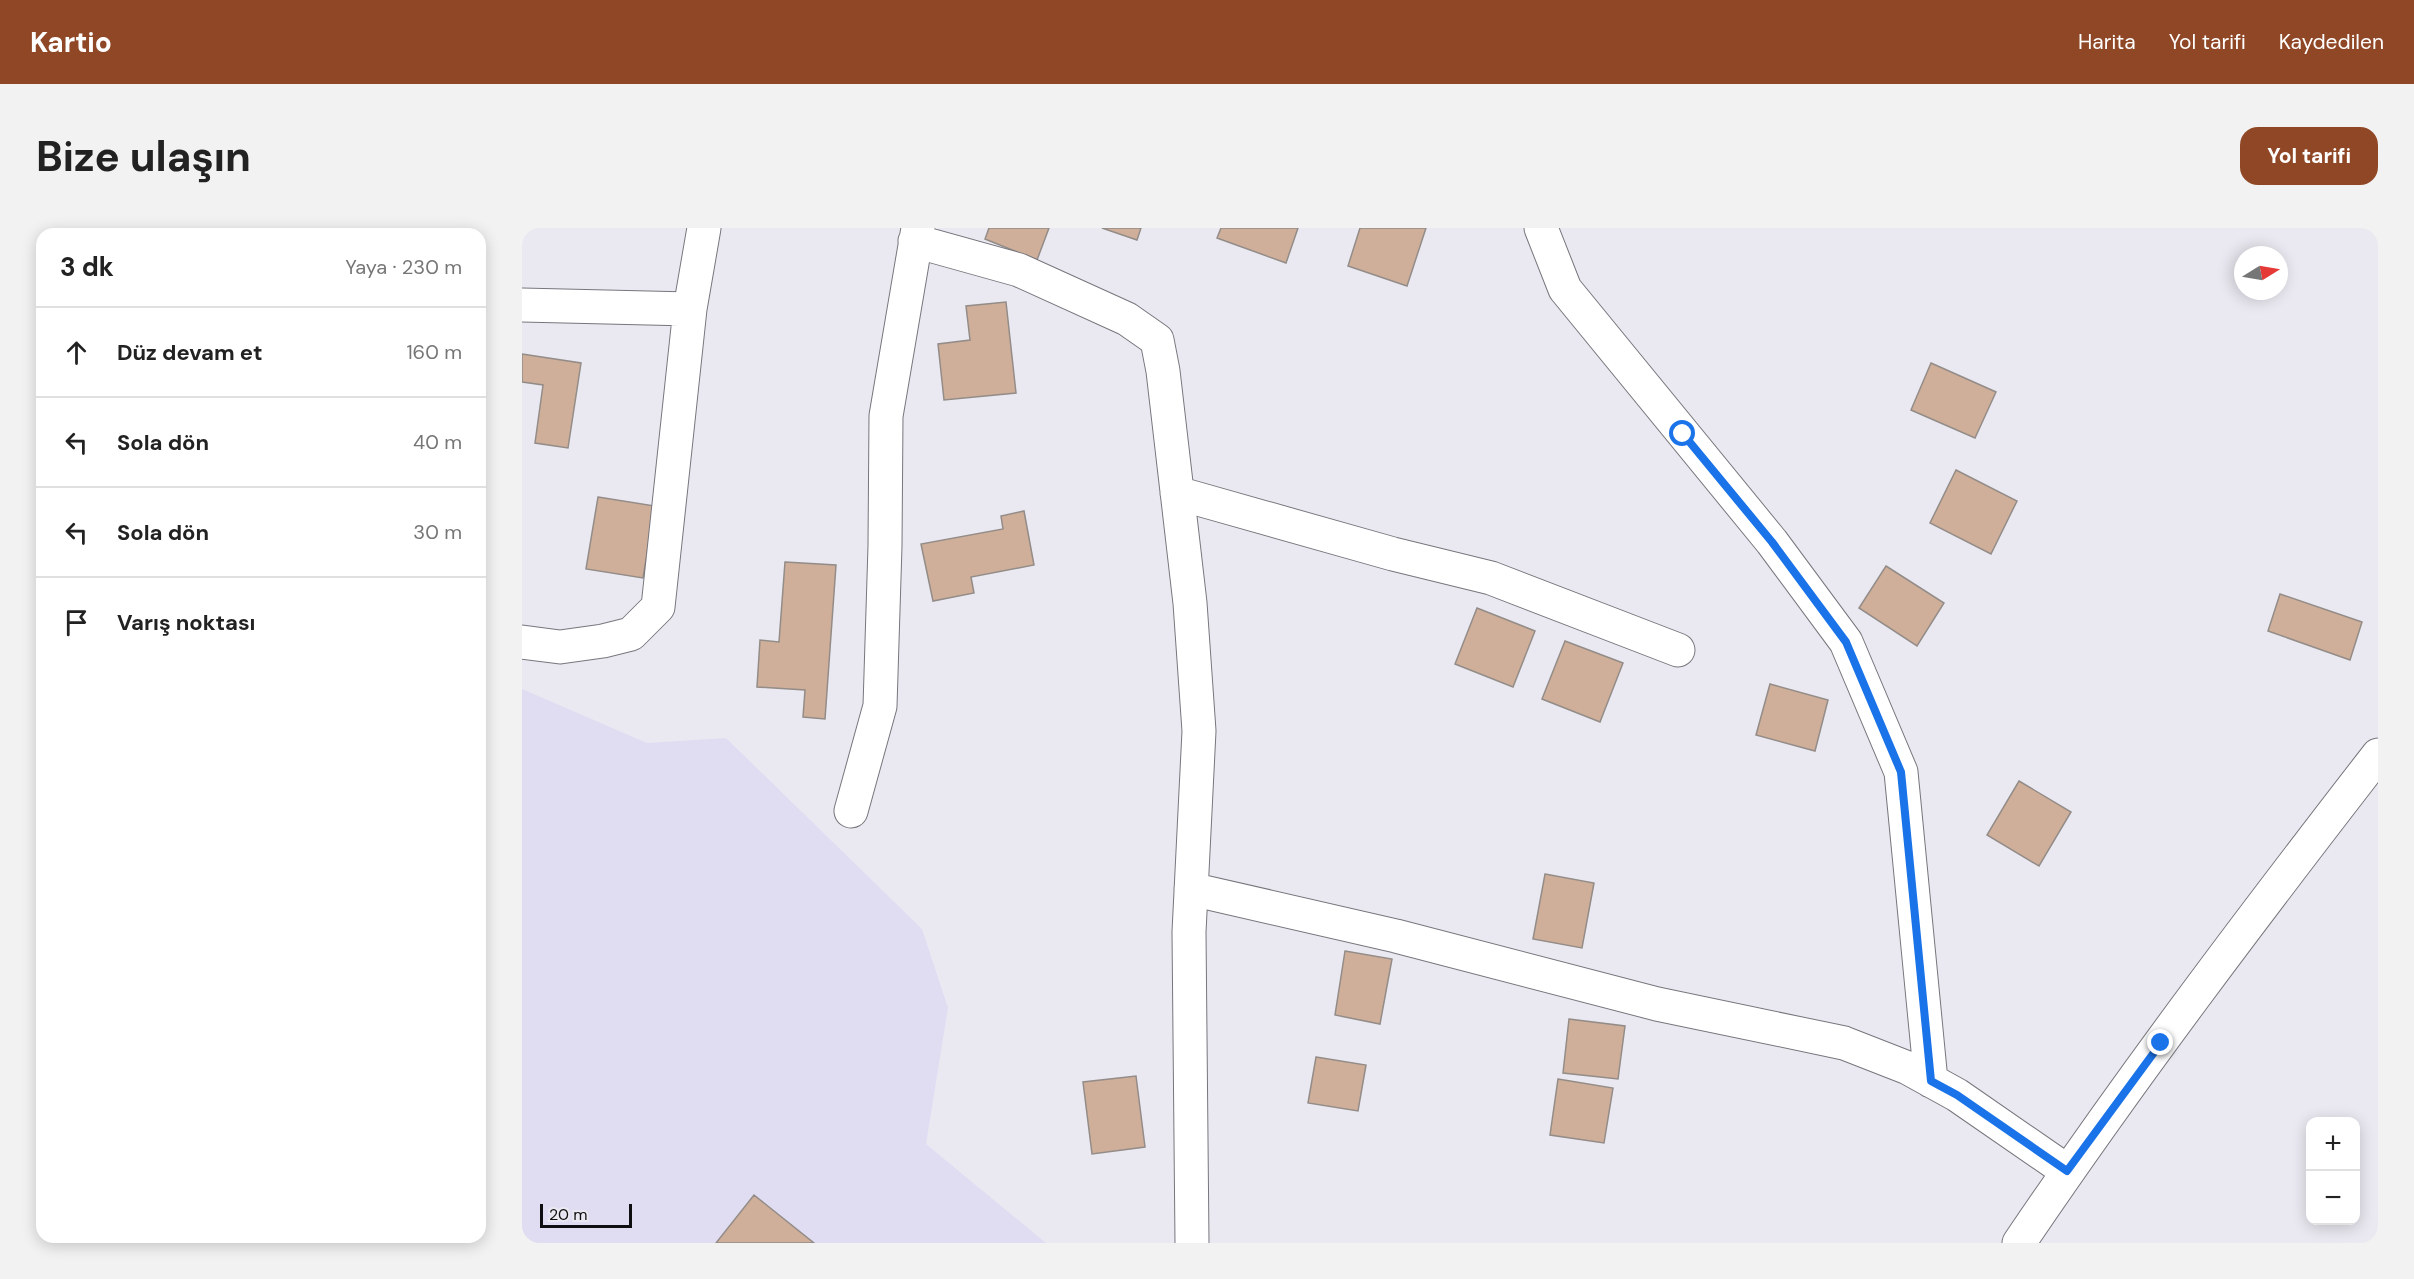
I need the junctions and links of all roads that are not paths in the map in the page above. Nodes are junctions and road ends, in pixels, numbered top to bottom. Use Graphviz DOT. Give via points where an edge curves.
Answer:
graph roads {
  1 [pos="704,228"];
  2 [pos="1541,228"];
  3 [pos="916,235"];
  4 [pos="522,305"];
  5 [pos="690,309"];
  6 [pos="1177,493"];
  7 [pos="522,642"];
  8 [pos="1678,650"];
  9 [pos="2378,755"];
  10 [pos="851,812"];
  11 [pos="1191,889"];
  12 [pos="1931,1081"];
  13 [pos="2067,1171"];
  14 [pos="1192,1243"];
  15 [pos="2019,1243"];
  1 -- 5 [label="street"];
  2 -- 12 [label="street" via="1565,289 1772,542 1846,642 1901,772"];
  3 -- 6 [label="street" via="1019,270 1127,318 1157,340"];
  3 -- 10 [label="street" via="886,416 880,706"];
  4 -- 5 [label="street"];
  5 -- 7 [label="street" via="658,607 631,634 560,646"];
  6 -- 8 [label="street" via="1491,578"];
  6 -- 11 [label="street" via="1190,603 1198,731"];
  9 -- 13 [label="street" via="2254,915"];
  11 -- 12 [label="street" via="1396,936 1658,1004 1844,1043"];
  11 -- 14 [label="street"];
  12 -- 13 [label="street"];
  13 -- 15 [label="street"];
}
